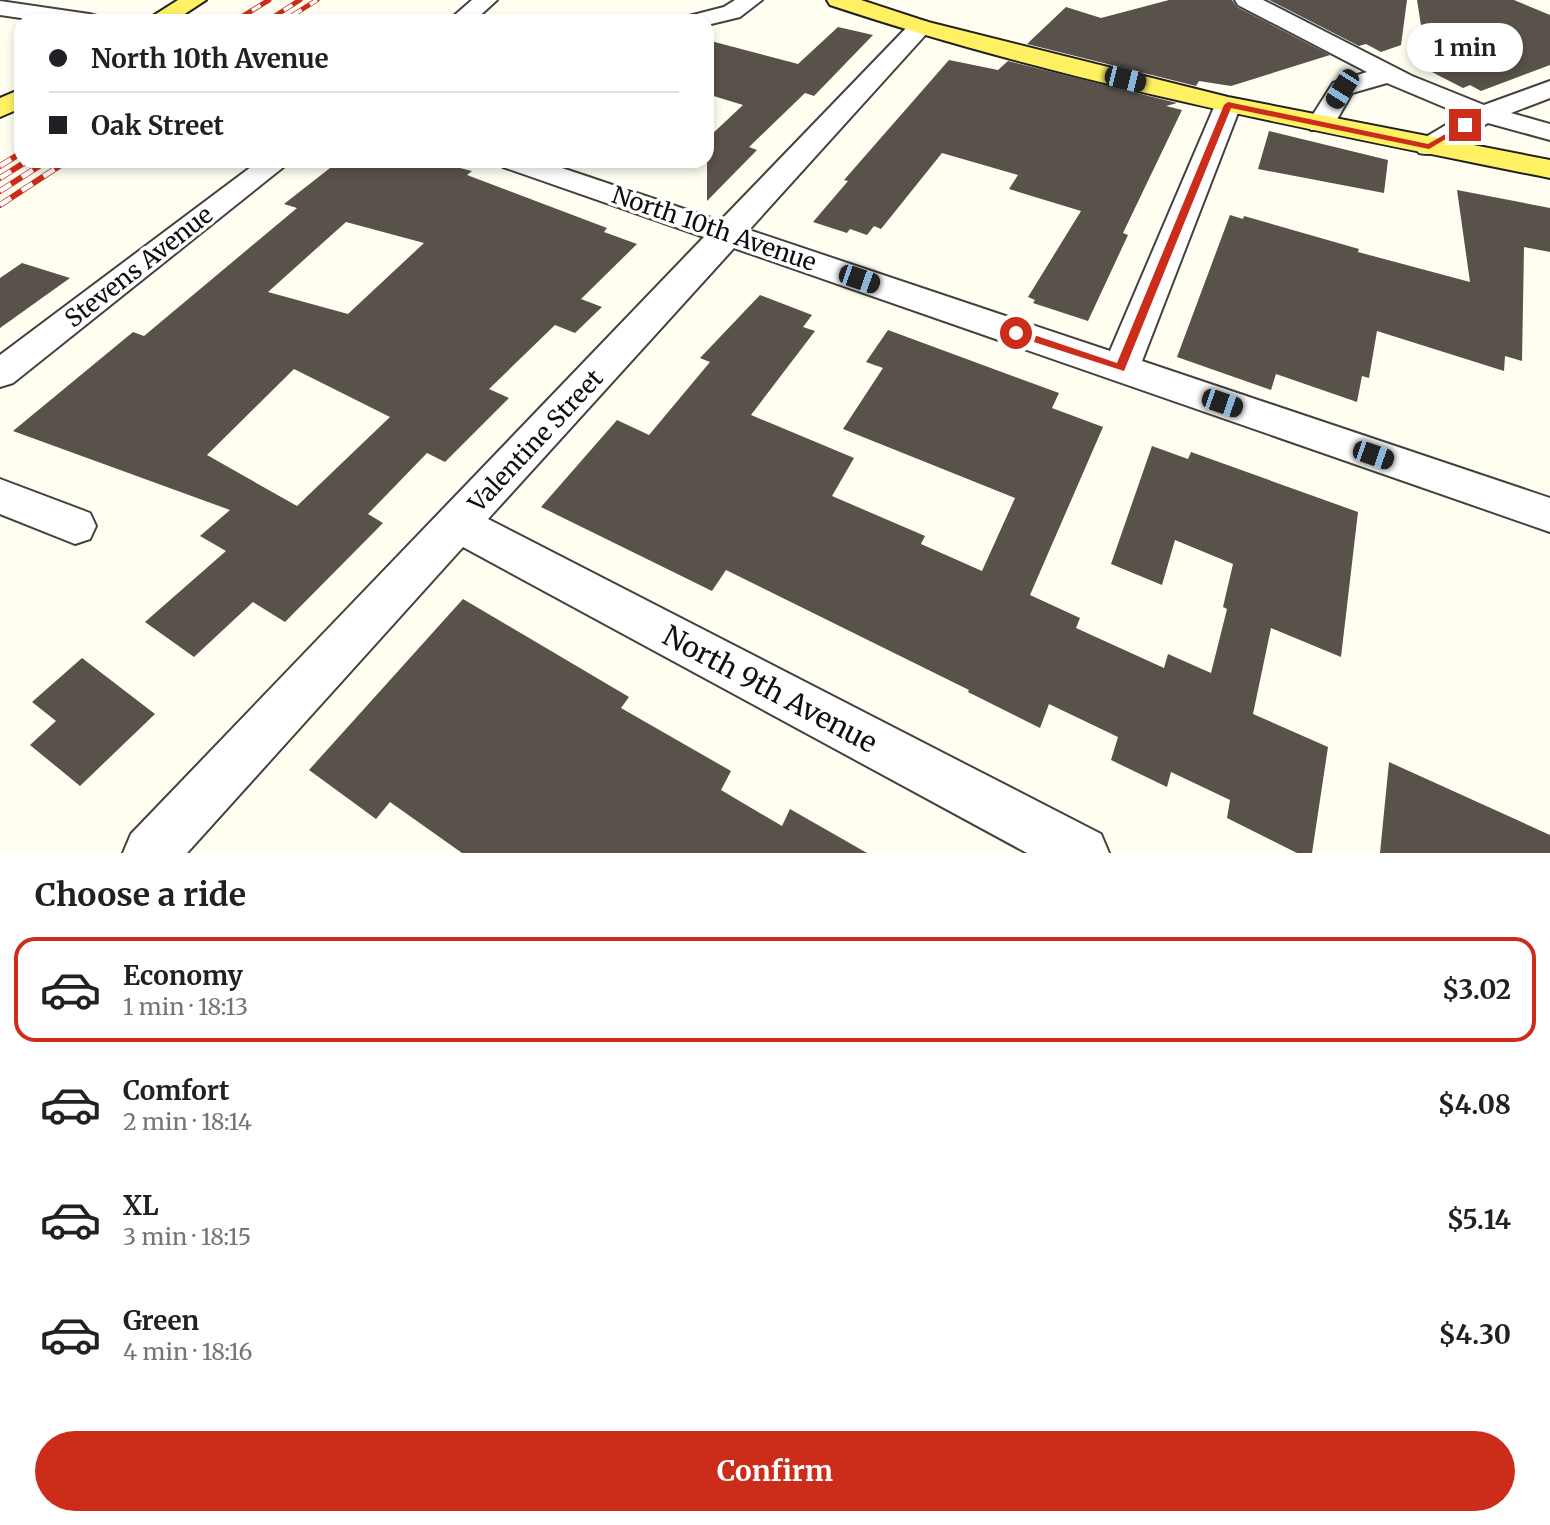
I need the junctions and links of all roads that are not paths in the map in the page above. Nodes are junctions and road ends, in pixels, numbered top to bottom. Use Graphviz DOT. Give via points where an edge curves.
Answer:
graph roads {
  1 [pos="195,0"];
  2 [pos="486,0"];
  3 [pos="751,0"];
  4 [pos="838,0"];
  5 [pos="1246,0"];
  6 [pos="0,8"];
  7 [pos="41,14"];
  8 [pos="170,14"];
  9 [pos="469,14"];
  10 [pos="714,17"];
  11 [pos="920,27"];
  12 [pos="1388,74"];
  13 [pos="1550,89"];
  14 [pos="1228,105"];
  15 [pos="1484,114"];
  16 [pos="1321,124"];
  17 [pos="1550,132"];
  18 [pos="1429,147"];
  19 [pos="268,168"];
  20 [pos="534,168"];
  21 [pos="1550,169"];
  22 [pos="728,234"];
  23 [pos="1121,368"];
  24 [pos="0,374"];
  25 [pos="0,496"];
  26 [pos="1550,515"];
  27 [pos="458,524"];
  28 [pos="75,526"];
  29 [pos="150,853"];
  30 [pos="1082,853"];
  1 -- 8 [label="main road"];
  2 -- 9 [label="street"];
  3 -- 10 [label="street"];
  4 -- 11 [label="main road"];
  5 -- 12 [label="street"];
  6 -- 7 [label="street"];
  11 -- 14 [label="main road"];
  11 -- 22 [label="street, Valentine Street"];
  12 -- 15 [label="street"];
  12 -- 16 [label="street" via="1342,89"];
  13 -- 15 [label="street"];
  14 -- 16 [label="main road"];
  14 -- 23 [label="street"];
  15 -- 17 [label="street"];
  15 -- 18 [label="street"];
  16 -- 18 [label="main road"];
  18 -- 21 [label="main road"];
  19 -- 24 [label="street, Stevens Avenue"];
  20 -- 22 [label="street, North 10th Avenue"];
  22 -- 23 [label="street, North 10th Avenue"];
  22 -- 27 [label="street, Valentine Street"];
  23 -- 26 [label="street, North 10th Avenue"];
  25 -- 28 [label="street"];
  27 -- 29 [label="street, Valentine Street"];
  27 -- 30 [label="street, North 9th Avenue"];
}
